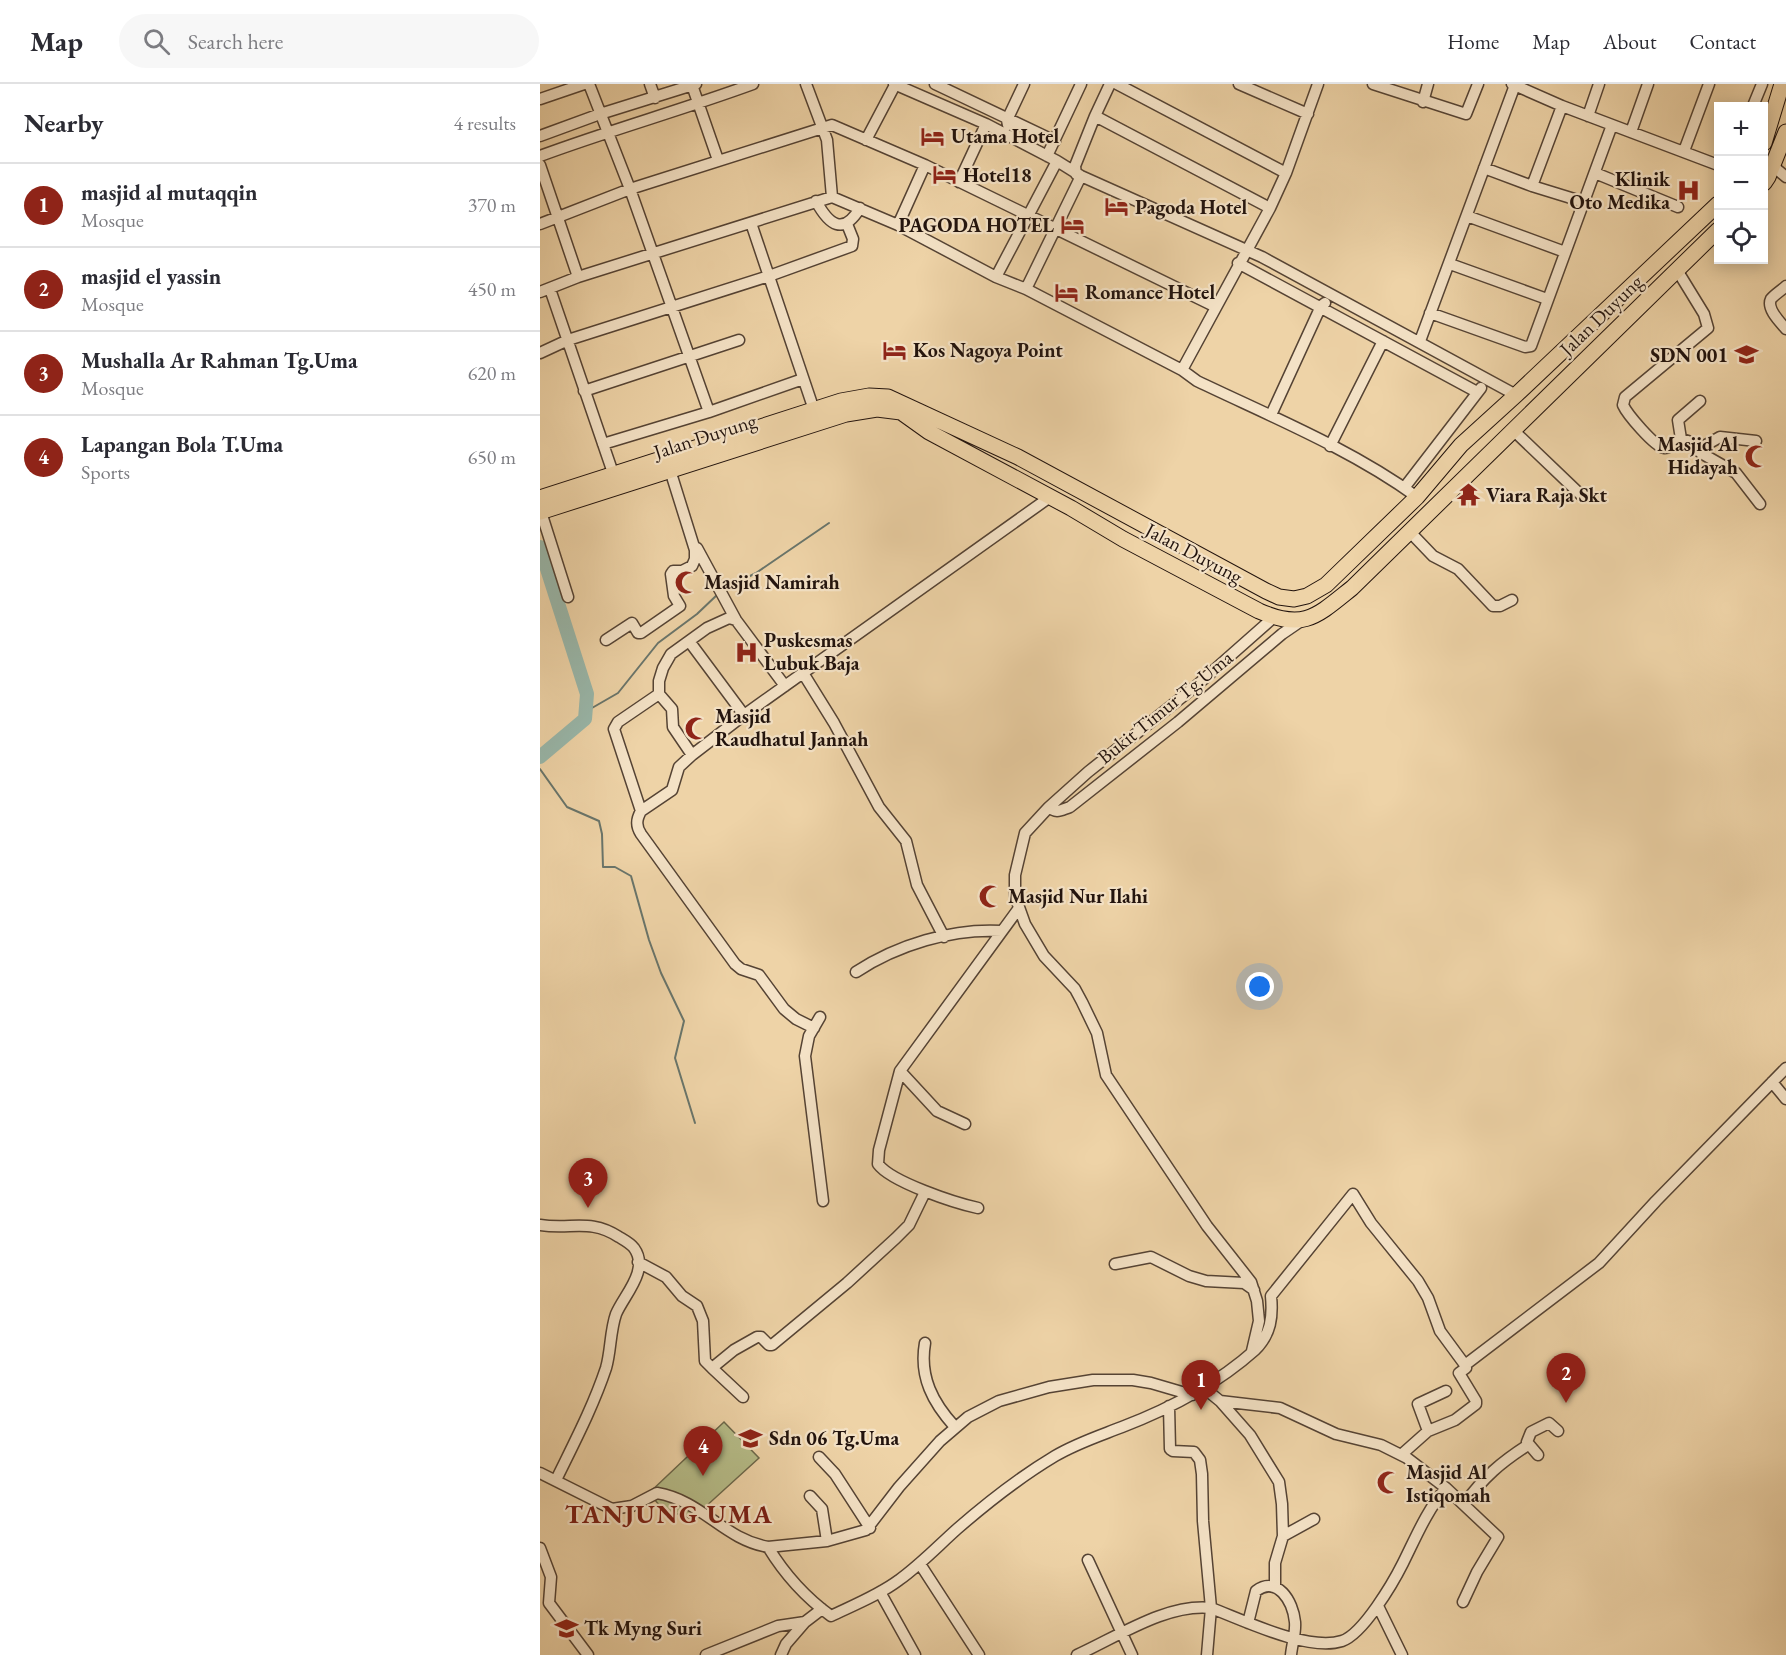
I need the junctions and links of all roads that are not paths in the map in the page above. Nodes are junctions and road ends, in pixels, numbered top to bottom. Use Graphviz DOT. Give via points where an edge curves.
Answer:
graph roads {
  1 [pos="584,84"];
  2 [pos="589,84"];
  3 [pos="650,84"];
  4 [pos="753,84"];
  5 [pos="806,84"];
  6 [pos="894,84"];
  7 [pos="935,84"];
  8 [pos="1024,84"];
  9 [pos="1081,84"];
  10 [pos="1110,84"];
  11 [pos="1117,84"];
  12 [pos="1239,84"];
  13 [pos="1318,84"];
  14 [pos="1373,84"];
  15 [pos="1428,84"];
  16 [pos="1478,84"];
  17 [pos="1599,84"];
  18 [pos="1648,84"];
  19 [pos="1708,84"];
  20 [pos="1762,84"];
  21 [pos="1782,84"];
  22 [pos="694,85"];
  23 [pos="1513,85"];
  24 [pos="1256,88"];
  25 [pos="655,98"];
  26 [pos="540,99"];
  27 [pos="1423,102"];
  28 [pos="1755,102"];
  29 [pos="698,103"];
  30 [pos="1562,106"];
  31 [pos="600,114"];
  32 [pos="1308,114"];
  33 [pos="1095,116"];
  34 [pos="1588,116"];
  35 [pos="1008,120"];
  36 [pos="986,124"];
  37 [pos="1612,125"];
  38 [pos="822,127"];
  39 [pos="1768,130"];
  40 [pos="607,131"];
  41 [pos="1631,132"];
  42 [pos="1786,132"];
  43 [pos="540,136"];
  44 [pos="1008,136"];
  45 [pos="866,140"];
  46 [pos="1055,141"];
  47 [pos="1684,151"];
  48 [pos="540,156"];
  49 [pos="1047,156"];
  50 [pos="718,160"];
  51 [pos="1057,161"];
  52 [pos="1714,163"];
  53 [pos="540,165"];
  54 [pos="925,165"];
  55 [pos="1773,166"];
  56 [pos="1484,168"];
  57 [pos="1286,173"];
  58 [pos="1595,173"];
  59 [pos="1079,175"];
  60 [pos="1768,175"];
  61 [pos="1786,177"];
  62 [pos="959,182"];
  63 [pos="1532,186"];
  64 [pos="630,189"];
  65 [pos="832,197"];
  66 [pos="816,201"];
  67 [pos="1584,202"];
  68 [pos="1678,207"];
  69 [pos="860,208"];
  70 [pos="1270,208"];
  71 [pos="1714,209"];
  72 [pos="1028,216"];
  73 [pos="1467,216"];
  74 [pos="557,218"];
  75 [pos="751,223"];
  76 [pos="540,224"];
  77 [pos="847,224"];
  78 [pos="898,225"];
  79 [pos="1056,228"];
  80 [pos="1714,235"];
  81 [pos="1247,251"];
  82 [pos="1565,252"];
  83 [pos="653,254"];
  84 [pos="1238,263"];
  85 [pos="1450,264"];
  86 [pos="1677,270"];
  87 [pos="769,276"];
  88 [pos="578,277"];
  89 [pos="996,277"];
  90 [pos="1786,286"];
  91 [pos="1026,290"];
  92 [pos="545,291"];
  93 [pos="1333,297"];
  94 [pos="1547,299"];
  95 [pos="672,306"];
  96 [pos="1321,306"];
  97 [pos="1216,307"];
  98 [pos="1430,313"];
  99 [pos="1392,329"];
  100 [pos="1786,329"];
  101 [pos="568,340"];
  102 [pos="739,340"];
  103 [pos="1420,341"];
  104 [pos="1385,342"];
  105 [pos="540,353"];
  106 [pos="689,356"];
  107 [pos="1182,370"];
  108 [pos="803,379"];
  109 [pos="1488,380"];
  110 [pos="584,391"];
  111 [pos="1477,392"];
  112 [pos="1516,395"];
  113 [pos="1700,401"];
  114 [pos="814,410"];
  115 [pos="709,412"];
  116 [pos="1271,415"];
  117 [pos="1513,430"];
  118 [pos="1475,432"];
  119 [pos="1681,439"];
  120 [pos="736,441"];
  121 [pos="1756,441"];
  122 [pos="603,444"];
  123 [pos="1330,446"];
  124 [pos="1493,449"];
  125 [pos="1697,450"];
  126 [pos="1021,459"];
  127 [pos="1448,460"];
  128 [pos="670,470"];
  129 [pos="613,473"];
  130 [pos="1048,474"];
  131 [pos="1012,476"];
  132 [pos="1467,476"];
  133 [pos="1404,488"];
  134 [pos="1046,495"];
  135 [pos="1581,495"];
  136 [pos="1417,497"];
  137 [pos="540,498"];
  138 [pos="1760,504"];
  139 [pos="540,512"];
  140 [pos="1410,532"];
  141 [pos="693,542"];
  142 [pos="568,597"];
  143 [pos="1512,600"];
  144 [pos="1274,617"];
  145 [pos="736,620"];
  146 [pos="1302,621"];
  147 [pos="606,640"];
  148 [pos="689,641"];
  149 [pos="802,674"];
  150 [pos="784,686"];
  151 [pos="658,694"];
  152 [pos="744,715"];
  153 [pos="692,755"];
  154 [pos="1049,807"];
  155 [pos="641,811"];
  156 [pos="1019,908"];
  157 [pos="1002,931"];
  158 [pos="944,937"];
  159 [pos="856,972"];
  160 [pos="820,1017"];
  161 [pos="814,1028"];
  162 [pos="1786,1068"];
  163 [pos="900,1071"];
  164 [pos="1772,1082"];
  165 [pos="1786,1099"];
  166 [pos="965,1125"];
  167 [pos="925,1192"];
  168 [pos="823,1201"];
  169 [pos="978,1208"];
  170 [pos="540,1225"];
  171 [pos="638,1262"];
  172 [pos="1115,1264"];
  173 [pos="1254,1290"];
  174 [pos="925,1343"];
  175 [pos="1252,1352"];
  176 [pos="1465,1365"];
  177 [pos="712,1368"];
  178 [pos="1204,1388"];
  179 [pos="1446,1391"];
  180 [pos="1192,1395"];
  181 [pos="743,1397"];
  182 [pos="1220,1401"];
  183 [pos="1169,1406"];
  184 [pos="955,1427"];
  185 [pos="1428,1431"];
  186 [pos="1558,1431"];
  187 [pos="1528,1445"];
  188 [pos="1401,1455"];
  189 [pos="1538,1455"];
  190 [pos="819,1457"];
  191 [pos="540,1473"];
  192 [pos="556,1480"];
  193 [pos="1446,1488"];
  194 [pos="810,1496"];
  195 [pos="1464,1504"];
  196 [pos="1314,1519"];
  197 [pos="870,1528"];
  198 [pos="1283,1536"];
  199 [pos="827,1541"];
  200 [pos="768,1547"];
  201 [pos="540,1548"];
  202 [pos="1088,1560"];
  203 [pos="920,1564"];
  204 [pos="1275,1586"];
  205 [pos="880,1592"];
  206 [pos="1463,1602"];
  207 [pos="1378,1606"];
  208 [pos="1211,1608"];
  209 [pos="822,1609"];
  210 [pos="805,1622"];
  211 [pos="1248,1623"];
  212 [pos="1122,1634"];
  213 [pos="1293,1639"];
  214 [pos="588,1655"];
  215 [pos="706,1655"];
  216 [pos="781,1655"];
  217 [pos="915,1655"];
  218 [pos="979,1655"];
  219 [pos="1077,1655"];
  220 [pos="1132,1655"];
  221 [pos="1207,1655"];
  222 [pos="1291,1655"];
  223 [pos="1402,1655"];
  1 -- 26 [label="street"];
  2 -- 31 [label="street"];
  3 -- 25 [label="street"];
  4 -- 29 [label="street"];
  5 -- 38 [label="street"];
  6 -- 36 [label="street"];
  6 -- 45 [label="street"];
  7 -- 35 [label="street"];
  8 -- 35 [label="street"];
  9 -- 46 [label="street"];
  10 -- 33 [label="street"];
  11 -- 57 [label="street"];
  12 -- 24 [label="street"];
  13 -- 32 [label="street"];
  14 -- 27 [label="street"];
  15 -- 27 [label="street"];
  16 -- 27 [label="street" via="1466,114"];
  17 -- 34 [label="street"];
  18 -- 41 [label="street"];
  19 -- 47 [label="street"];
  20 -- 28 [label="street"];
  21 -- 39 [label="highway"];
  22 -- 25 [label="street"];
  22 -- 29 [label="street"];
  23 -- 30 [label="street"];
  23 -- 56 [label="street"];
  24 -- 32 [label="street"];
  25 -- 31 [label="street"];
  29 -- 40 [label="street"];
  29 -- 50 [label="street"];
  30 -- 34 [label="street"];
  30 -- 63 [label="street"];
  31 -- 40 [label="street"];
  31 -- 43 [label="street"];
  32 -- 57 [label="street"];
  33 -- 59 [label="street" via="1075,166"];
  33 -- 70 [label="street"];
  34 -- 37 [label="street"];
  35 -- 44 [label="street"];
  35 -- 46 [label="street"];
  36 -- 44 [label="street"];
  36 -- 62 [label="street"];
  37 -- 41 [label="street"];
  37 -- 58 [label="street"];
  38 -- 45 [label="street" via="835,126"];
  38 -- 50 [label="street"];
  38 -- 65 [label="street"];
  40 -- 48 [label="street"];
  40 -- 64 [label="street"];
  41 -- 47 [label="street"];
  42 -- 55 [label="highway"];
  44 -- 49 [label="street"];
  45 -- 54 [label="street"];
  46 -- 49 [label="street"];
  47 -- 52 [label="street"];
  49 -- 51 [label="street"];
  50 -- 64 [label="street"];
  51 -- 59 [label="street"];
  51 -- 72 [label="street"];
  53 -- 74 [label="street"];
  54 -- 62 [label="street"];
  54 -- 78 [label="street"];
  55 -- 60 [label="highway"];
  55 -- 61 [label="street"];
  56 -- 63 [label="street"];
  56 -- 73 [label="street"];
  57 -- 70 [label="street"];
  58 -- 67 [label="street"];
  58 -- 68 [label="street"];
  59 -- 79 [label="street"];
  59 -- 81 [label="street"];
  62 -- 72 [label="street"];
  63 -- 67 [label="street"];
  64 -- 74 [label="street"];
  64 -- 83 [label="street"];
  65 -- 66 [label="street"];
  65 -- 69 [label="street"];
  66 -- 75 [label="street"];
  66 -- 77 [label="street" via="834,224"];
  67 -- 82 [label="street"];
  69 -- 77 [label="street"];
  69 -- 78 [label="street"];
  70 -- 81 [label="street"];
  71 -- 112 [label="highway, Jalan Duyung"];
  72 -- 79 [label="street"];
  72 -- 89 [label="street"];
  73 -- 82 [label="street"];
  73 -- 85 [label="street"];
  74 -- 76 [label="street"];
  74 -- 88 [label="street"];
  75 -- 83 [label="street"];
  75 -- 87 [label="street"];
  77 -- 87 [label="street" via="854,239 852,246"];
  78 -- 89 [label="street"];
  79 -- 91 [label="street"];
  79 -- 97 [label="street"];
  80 -- 86 [label="highway, Jalan Duyung"];
  81 -- 84 [label="street"];
  81 -- 93 [label="street"];
  82 -- 94 [label="street"];
  83 -- 88 [label="street"];
  83 -- 95 [label="street"];
  84 -- 96 [label="street"];
  84 -- 97 [label="street"];
  85 -- 94 [label="street"];
  85 -- 98 [label="street"];
  86 -- 117 [label="highway, Jalan Duyung"];
  86 -- 119 [label="street" via="1704,314 1708,328 1623,402 1624,409 1662,447"];
  87 -- 95 [label="street"];
  87 -- 108 [label="street"];
  88 -- 92 [label="street"];
  89 -- 91 [label="street"];
  90 -- 100 [label="street" via="1770,304"];
  91 -- 107 [label="street"];
  92 -- 101 [label="street"];
  93 -- 96 [label="street"];
  93 -- 99 [label="street"];
  94 -- 98 [label="street" via="1531,346 1525,347"];
  95 -- 101 [label="street"];
  95 -- 106 [label="street"];
  96 -- 104 [label="street"];
  96 -- 116 [label="street"];
  97 -- 107 [label="street"];
  98 -- 103 [label="street"];
  99 -- 103 [label="street"];
  99 -- 104 [label="street"];
  101 -- 105 [label="street"];
  101 -- 110 [label="street"];
  102 -- 106 [label="street"];
  103 -- 109 [label="street"];
  104 -- 111 [label="street"];
  104 -- 123 [label="street"];
  106 -- 110 [label="street"];
  106 -- 115 [label="street"];
  107 -- 116 [label="street" via="1197,381"];
  108 -- 114 [label="street"];
  108 -- 115 [label="street"];
  109 -- 111 [label="street"];
  109 -- 112 [label="street"];
  110 -- 122 [label="street"];
  111 -- 133 [label="street"];
  112 -- 118 [label="highway, Jalan Duyung"];
  113 -- 119 [label="street" via="1678,420"];
  114 -- 120 [label="highway, Jalan Duyung"];
  114 -- 126 [label="highway, Jalan Duyung" via="850,398 893,398"];
  115 -- 122 [label="street"];
  116 -- 123 [label="street"];
  117 -- 124 [label="highway, Jalan Duyung"];
  117 -- 135 [label="street"];
  118 -- 124 [label="highway" via="1472,440 1476,450 1487,453"];
  118 -- 127 [label="highway, Jalan Duyung"];
  119 -- 125 [label="street"];
  120 -- 128 [label="highway, Jalan Duyung"];
  120 -- 129 [label="highway, Jalan Duyung"];
  120 -- 131 [label="highway, Jalan Duyung" via="846,414 877,409 894,411"];
  121 -- 125 [label="street" via="1720,437"];
  122 -- 129 [label="street"];
  123 -- 133 [label="street"];
  124 -- 132 [label="highway, Jalan Duyung"];
  125 -- 138 [label="street" via="1736,473"];
  126 -- 130 [label="highway, Jalan Duyung"];
  126 -- 131 [label="highway" via="1024,470"];
  127 -- 132 [label="highway" via="1459,456 1466,459 1470,469"];
  127 -- 136 [label="highway, Jalan Duyung"];
  128 -- 139 [label="highway, Jalan Duyung"];
  128 -- 141 [label="street"];
  129 -- 137 [label="highway, Jalan Duyung"];
  130 -- 134 [label="highway" via="1039,485"];
  130 -- 136 [label="highway, Jalan Duyung" via="1266,591 1290,599 1302,598 1326,585"];
  131 -- 134 [label="highway, Jalan Duyung"];
  132 -- 140 [label="highway, Jalan Duyung"];
  133 -- 136 [label="street"];
  134 -- 144 [label="highway, Jalan Duyung"];
  134 -- 149 [label="street"];
  139 -- 142 [label="street"];
  140 -- 143 [label="street" via="1433,556 1458,569 1493,606"];
  140 -- 146 [label="highway, Jalan Duyung" via="1352,588"];
  141 -- 145 [label="street"];
  141 -- 147 [label="street" via="693,565 671,574 679,607 641,633 632,622"];
  144 -- 146 [label="highway, Jalan Duyung"];
  144 -- 154 [label="street, Bukit Timur Tg.Uma"];
  145 -- 148 [label="street" via="725,619"];
  145 -- 150 [label="street"];
  146 -- 154 [label="street, Bukit Timur Tg.Uma" via="1070,807 1058,812"];
  148 -- 151 [label="street" via="671,654 663,668"];
  148 -- 152 [label="street"];
  149 -- 150 [label="street"];
  149 -- 158 [label="street" via="834,723 879,807 906,841 917,885"];
  150 -- 152 [label="street"];
  151 -- 153 [label="street" via="672,709 673,727"];
  151 -- 155 [label="street" via="614,729"];
  152 -- 153 [label="street"];
  153 -- 155 [label="street" via="679,767 672,790"];
  154 -- 156 [label="street, Bukit Timur Tg.Uma" via="1025,833 1015,875"];
  155 -- 161 [label="street" via="639,830 735,964 759,975 784,1009"];
  156 -- 157 [label="street"];
  156 -- 173 [label="street, Bukit Timur Tg.Uma" via="1031,937 1082,1002 1097,1034 1106,1075"];
  157 -- 158 [label="street" via="973,930"];
  157 -- 163 [label="street"];
  158 -- 159 [label="street" via="879,957"];
  160 -- 161 [label="street"];
  161 -- 168 [label="street" via="805,1056"];
  162 -- 164 [label="street"];
  163 -- 166 [label="street" via="937,1112"];
  163 -- 167 [label="street" via="878,1164"];
  164 -- 165 [label="street"];
  164 -- 176 [label="street" via="1599,1263"];
  167 -- 169 [label="street"];
  167 -- 177 [label="street" via="909,1225 823,1304 772,1345 757,1337"];
  170 -- 171 [label="street" via="587,1225 610,1231 635,1249"];
  171 -- 177 [label="street" via="666,1277 697,1306 703,1321 705,1361"];
  171 -- 192 [label="street" via="637,1276 615,1317 606,1366 591,1410"];
  172 -- 173 [label="street" via="1151,1257 1189,1276 1244,1283"];
  173 -- 175 [label="street" via="1259,1321"];
  174 -- 184 [label="street" via="922,1365 927,1383 934,1400"];
  175 -- 176 [label="street" via="1267,1335 1272,1321 1271,1296 1353,1194 1418,1281 1440,1331"];
  175 -- 178 [label="street"];
  176 -- 185 [label="street" via="1459,1373 1476,1403 1455,1420"];
  177 -- 181 [label="street"];
  178 -- 180 [label="street"];
  178 -- 182 [label="street"];
  179 -- 185 [label="street" via="1418,1404"];
  180 -- 183 [label="street"];
  180 -- 184 [label="street" via="1133,1380 1093,1380 999,1401"];
  182 -- 188 [label="street" via="1280,1407 1336,1434 1381,1445"];
  182 -- 198 [label="street" via="1250,1435 1279,1482"];
  183 -- 203 [label="street" via="1068,1449 1020,1478"];
  183 -- 208 [label="street" via="1170,1449 1194,1452 1201,1465"];
  184 -- 197 [label="street" via="898,1487"];
  185 -- 188 [label="street"];
  186 -- 187 [label="street" via="1551,1424 1543,1425 1529,1434"];
  187 -- 189 [label="street"];
  187 -- 195 [label="street" via="1491,1471"];
  188 -- 193 [label="street"];
  190 -- 197 [label="street" via="835,1474"];
  191 -- 192 [label="street"];
  192 -- 200 [label="street" via="612,1509 632,1506 660,1493 704,1512 725,1530 745,1540"];
  193 -- 195 [label="street"];
  193 -- 207 [label="street" via="1425,1517"];
  194 -- 199 [label="street" via="822,1509"];
  195 -- 206 [label="street" via="1498,1538"];
  196 -- 198 [label="street"];
  197 -- 199 [label="street"];
  198 -- 204 [label="street" via="1275,1563"];
  199 -- 200 [label="street"];
  200 -- 209 [label="street" via="792,1582"];
  201 -- 214 [label="street" via="551,1577 549,1604"];
  202 -- 212 [label="street"];
  203 -- 205 [label="street"];
  203 -- 218 [label="street"];
  204 -- 211 [label="street" via="1256,1591"];
  204 -- 213 [label="street" via="1291,1608"];
  205 -- 209 [label="street" via="831,1616"];
  205 -- 217 [label="street"];
  207 -- 213 [label="street" via="1342,1641"];
  207 -- 223 [label="street"];
  208 -- 211 [label="street"];
  208 -- 212 [label="street" via="1177,1609"];
  208 -- 221 [label="street"];
  209 -- 210 [label="street"];
  210 -- 215 [label="street" via="778,1626"];
  210 -- 216 [label="street"];
  211 -- 213 [label="street"];
  212 -- 219 [label="street"];
  212 -- 220 [label="street"];
  213 -- 222 [label="street"];
}
